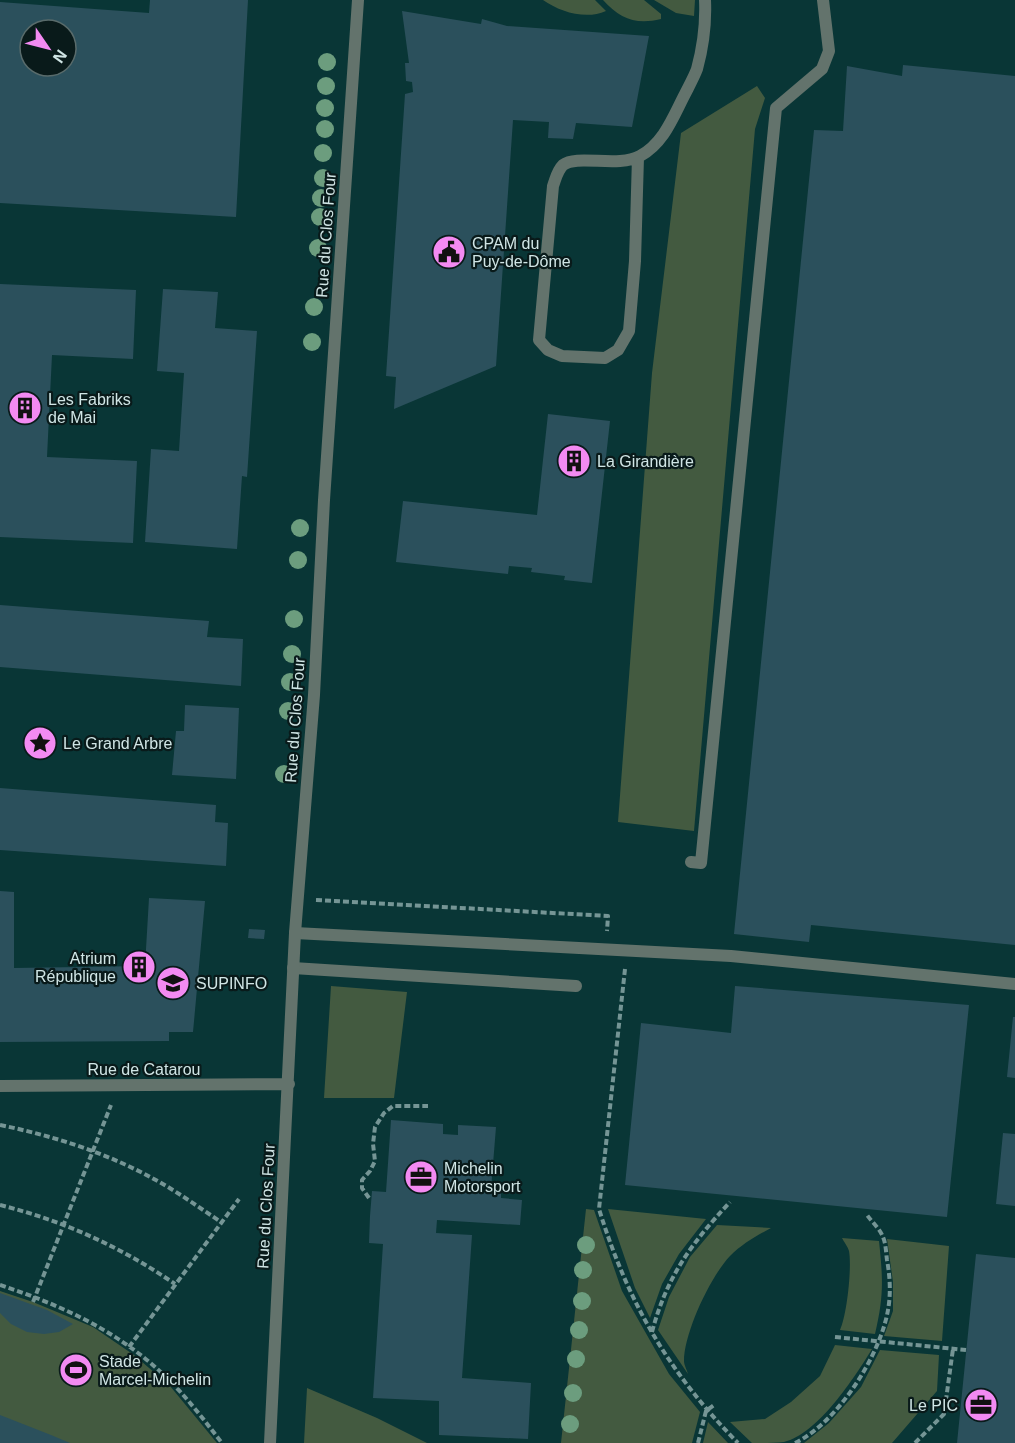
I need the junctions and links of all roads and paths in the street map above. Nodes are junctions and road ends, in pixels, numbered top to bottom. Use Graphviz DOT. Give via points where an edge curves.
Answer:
graph roads {
  1 [pos="358,0"];
  2 [pos="705,0"];
  3 [pos="823,0"];
  4 [pos="638,158"];
  5 [pos="691,862"];
  6 [pos="297,898"];
  7 [pos="295,933"];
  8 [pos="606,949"];
  9 [pos="627,951"];
  10 [pos="293,968"];
  11 [pos="1015,984"];
  12 [pos="576,986"];
  13 [pos="289,1084"];
  14 [pos="119,1085"];
  15 [pos="0,1086"];
  16 [pos="428,1106"];
  17 [pos="0,1125"];
  18 [pos="93,1150"];
  19 [pos="369,1198"];
  20 [pos="239,1199"];
  21 [pos="730,1202"];
  22 [pos="0,1205"];
  23 [pos="867,1215"];
  24 [pos="221,1222"];
  25 [pos="64,1225"];
  26 [pos="175,1284"];
  27 [pos="0,1285"];
  28 [pos="34,1299"];
  29 [pos="651,1333"];
  30 [pos="835,1337"];
  31 [pos="879,1341"];
  32 [pos="129,1347"];
  33 [pos="953,1349"];
  34 [pos="966,1350"];
  35 [pos="714,1405"];
  36 [pos="706,1411"];
  37 [pos="222,1443"];
  38 [pos="270,1443"];
  39 [pos="698,1443"];
  40 [pos="738,1443"];
  41 [pos="795,1443"];
  42 [pos="915,1443"];
  1 -- 6 [label="street, Rue du Clos Four" via="314,695"];
  2 -- 4 [label="street" via="696,70 666,132"];
  3 -- 5 [label="street" via="829,51 822,69 776,108 701,863"];
  4 -- 4 [label="street" via="616,163 573,160 557,173 539,340 548,350 562,356 605,358 618,350 629,331"];
  6 -- 7 [label="street, Rue du Clos Four"];
  6 -- 8 [label="path" via="608,916"];
  7 -- 8 [label="street"];
  7 -- 10 [label="street, Rue du Clos Four"];
  8 -- 9 [label="street"];
  9 -- 11 [label="street" via="731,956"];
  9 -- 29 [label="path" via="599,1209 630,1292"];
  10 -- 12 [label="street"];
  10 -- 13 [label="street, Rue du Clos Four"];
  13 -- 14 [label="street, Rue de Catarou"];
  13 -- 38 [label="street, Rue du Clos Four"];
  14 -- 15 [label="street, Rue de Catarou"];
  14 -- 18 [label="path"];
  16 -- 19 [label="path" via="393,1106 384,1113 375,1128 375,1161 362,1180"];
  17 -- 18 [label="path"];
  18 -- 24 [label="path" via="167,1186"];
  18 -- 25 [label="path"];
  20 -- 24 [label="path"];
  21 -- 29 [label="path" via="675,1272"];
  22 -- 25 [label="path"];
  23 -- 31 [label="path" via="883,1236 890,1278 888,1310"];
  24 -- 26 [label="path"];
  25 -- 26 [label="path" via="115,1246"];
  25 -- 28 [label="path"];
  26 -- 32 [label="path"];
  27 -- 28 [label="path"];
  28 -- 32 [label="path" via="99,1326"];
  29 -- 36 [label="path"];
  30 -- 31 [label="path"];
  31 -- 33 [label="path"];
  31 -- 41 [label="path" via="849,1395"];
  32 -- 37 [label="path" via="164,1375"];
  33 -- 34 [label="path"];
  33 -- 42 [label="path" via="944,1414"];
  35 -- 36 [label="path"];
  36 -- 39 [label="path"];
  36 -- 40 [label="path"];
}
